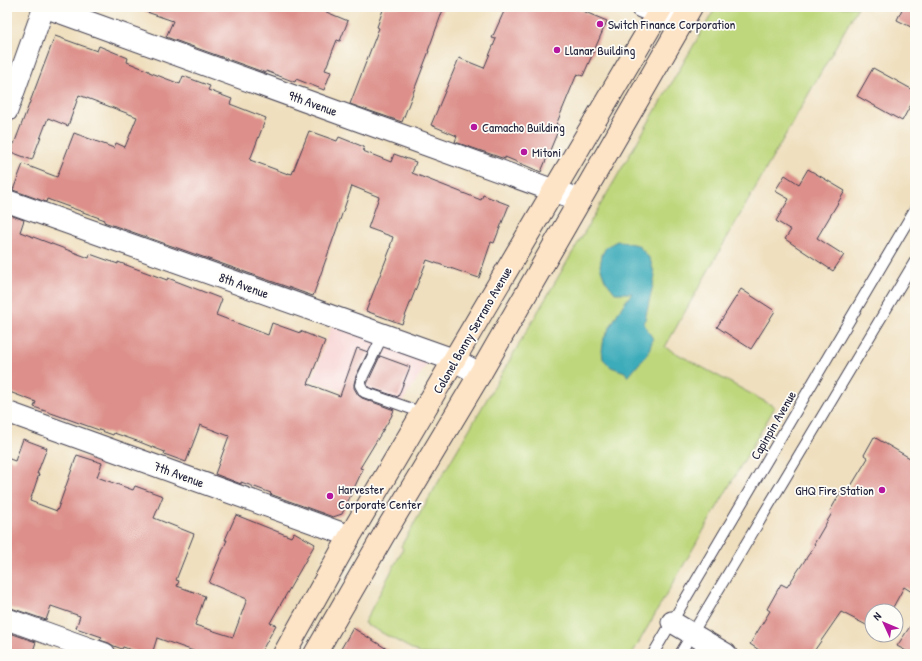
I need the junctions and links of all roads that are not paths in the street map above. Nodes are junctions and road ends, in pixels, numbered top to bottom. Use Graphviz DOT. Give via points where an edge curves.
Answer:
graph roads {
  1 [pos="45,7"];
  2 [pos="654,9"];
  3 [pos="686,15"];
  4 [pos="7,111"];
  5 [pos="554,190"];
  6 [pos="580,200"];
  7 [pos="7,201"];
  8 [pos="915,209"];
  9 [pos="915,261"];
  10 [pos="383,334"];
  11 [pos="454,360"];
  12 [pos="480,374"];
  13 [pos="7,412"];
  14 [pos="423,413"];
  15 [pos="350,536"];
  16 [pos="7,619"];
  17 [pos="672,622"];
  18 [pos="692,634"];
  19 [pos="105,654"];
  20 [pos="284,654"];
  21 [pos="315,654"];
  22 [pos="653,654"];
  23 [pos="680,654"];
  24 [pos="726,654"];
  1 -- 4 [label="street"];
  1 -- 5 [label="street, 9th Avenue"];
  2 -- 3 [label="street"];
  2 -- 5 [label="main road, Colonel Bonny Serrano Avenue"];
  3 -- 6 [label="main road"];
  5 -- 6 [label="street, 9th Avenue"];
  5 -- 11 [label="main road, Colonel Bonny Serrano Avenue"];
  6 -- 12 [label="main road"];
  7 -- 10 [label="street, 8th Avenue"];
  8 -- 17 [label="lane, Capinpin Avenue"];
  9 -- 18 [label="lane"];
  10 -- 11 [label="street, 8th Avenue"];
  10 -- 14 [label="lane" via="360,385 364,392"];
  11 -- 12 [label="street, 8th Avenue"];
  11 -- 14 [label="main road, Colonel Bonny Serrano Avenue"];
  12 -- 21 [label="main road"];
  13 -- 15 [label="street, 7th Avenue"];
  14 -- 15 [label="main road, Colonel Bonny Serrano Avenue"];
  15 -- 20 [label="main road, Colonel Bonny Serrano Avenue"];
  16 -- 19 [label="street"];
  17 -- 18 [label="street"];
  17 -- 22 [label="lane, Capinpin Avenue"];
  18 -- 23 [label="lane"];
  18 -- 24 [label="street"];
}
